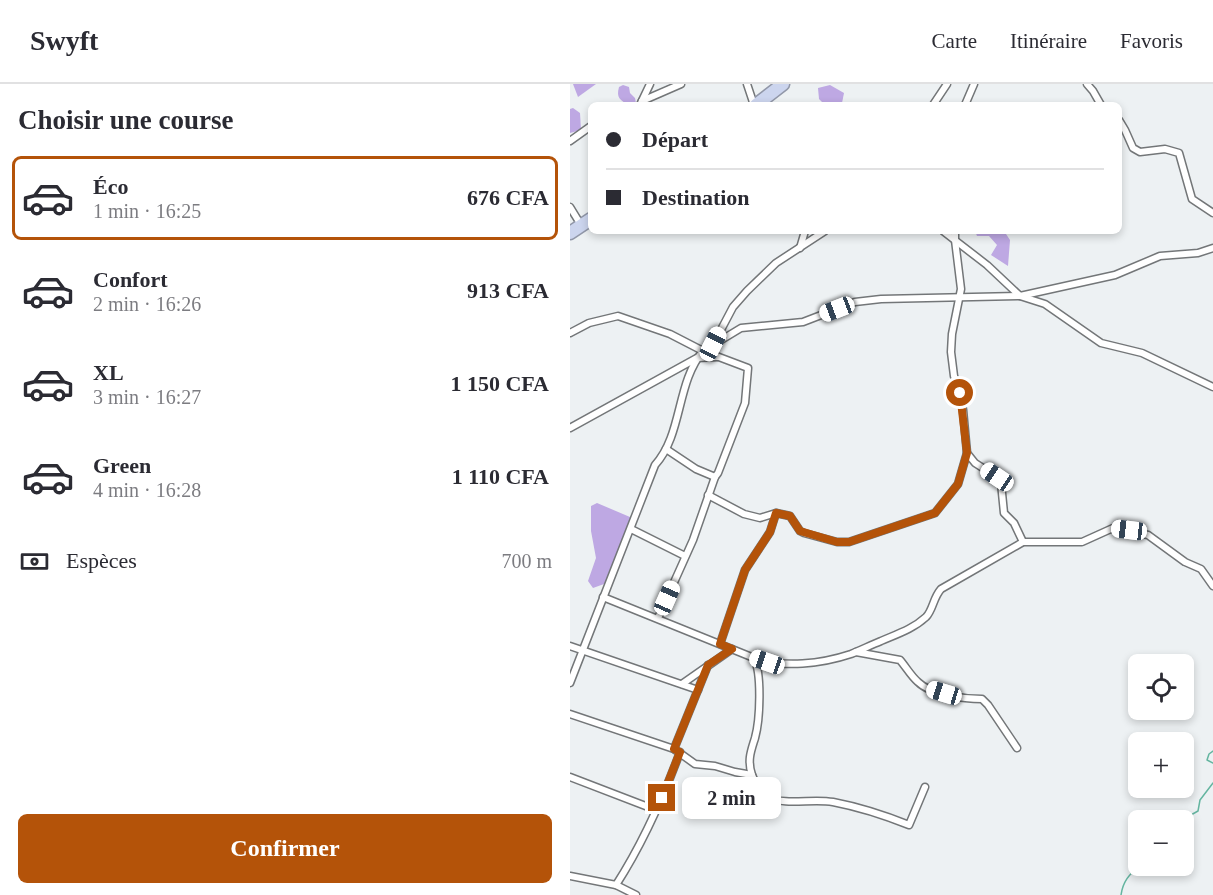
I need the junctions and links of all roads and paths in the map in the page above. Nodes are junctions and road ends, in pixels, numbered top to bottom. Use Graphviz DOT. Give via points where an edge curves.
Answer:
graph roads {
  1 [pos="650,84"];
  2 [pos="681,84"];
  3 [pos="747,84"];
  4 [pos="783,84"];
  5 [pos="947,84"];
  6 [pos="974,84"];
  7 [pos="1087,84"];
  8 [pos="641,102"];
  9 [pos="643,102"];
  10 [pos="754,102"];
  11 [pos="759,102"];
  12 [pos="935,102"];
  13 [pos="966,102"];
  14 [pos="1100,102"];
  15 [pos="1122,124"];
  16 [pos="588,128"];
  17 [pos="570,141"];
  18 [pos="570,207"];
  19 [pos="1213,213"];
  20 [pos="586,222"];
  21 [pos="570,233"];
  22 [pos="804,234"];
  23 [pos="821,234"];
  24 [pos="947,234"];
  25 [pos="955,234"];
  26 [pos="955,240"];
  27 [pos="1213,248"];
  28 [pos="800,249"];
  29 [pos="1020,296"];
  30 [pos="960,298"];
  31 [pos="570,333"];
  32 [pos="713,344"];
  33 [pos="703,351"];
  34 [pos="719,357"];
  35 [pos="697,358"];
  36 [pos="1213,387"];
  37 [pos="570,428"];
  38 [pos="666,449"];
  39 [pos="967,453"];
  40 [pos="715,477"];
  41 [pos="708,495"];
  42 [pos="776,513"];
  43 [pos="631,529"];
  44 [pos="1023,542"];
  45 [pos="686,556"];
  46 [pos="1213,586"];
  47 [pos="603,597"];
  48 [pos="658,618"];
  49 [pos="720,644"];
  50 [pos="570,646"];
  51 [pos="732,649"];
  52 [pos="582,650"];
  53 [pos="855,652"];
  54 [pos="754,658"];
  55 [pos="708,665"];
  56 [pos="570,683"];
  57 [pos="682,684"];
  58 [pos="698,690"];
  59 [pos="570,714"];
  60 [pos="1017,748"];
  61 [pos="677,750"];
  62 [pos="752,775"];
  63 [pos="570,777"];
  64 [pos="925,787"];
  65 [pos="656,810"];
  66 [pos="570,876"];
  67 [pos="616,885"];
  68 [pos="636,895"];
  1 -- 8 [label="street"];
  2 -- 9 [label="street"];
  3 -- 10 [label="street"];
  4 -- 11 [label="highway"];
  5 -- 12 [label="street"];
  6 -- 13 [label="street"];
  7 -- 14 [label="street"];
  15 -- 19 [label="street" via="1133,148 1140,152 1165,149 1179,153 1192,199"];
  16 -- 17 [label="street"];
  18 -- 20 [label="street"];
  20 -- 21 [label="highway"];
  22 -- 28 [label="street"];
  23 -- 28 [label="street"];
  24 -- 26 [label="street"];
  25 -- 26 [label="street"];
  26 -- 29 [label="street"];
  26 -- 30 [label="street"];
  27 -- 29 [label="street" via="1160,256 1115,274"];
  28 -- 32 [label="street" via="776,263 747,291 733,307"];
  29 -- 30 [label="street"];
  29 -- 36 [label="street" via="1045,304 1101,343 1142,353"];
  30 -- 32 [label="street" via="855,302 803,322 741,328"];
  30 -- 39 [label="street" via="951,352"];
  31 -- 33 [label="street" via="618,316 670,334"];
  32 -- 33 [label="street"];
  33 -- 34 [label="street"];
  33 -- 35 [label="street"];
  34 -- 35 [label="street"];
  34 -- 40 [label="street" via="748,368 745,403"];
  35 -- 37 [label="street"];
  35 -- 38 [label="street"];
  38 -- 40 [label="street"];
  38 -- 43 [label="street" via="655,465"];
  39 -- 42 [label="street" via="958,484 935,513 849,542 804,533 790,516"];
  39 -- 44 [label="street" via="1001,483 1004,513"];
  40 -- 41 [label="street"];
  41 -- 42 [label="street" via="744,514 760,518"];
  41 -- 45 [label="street"];
  42 -- 49 [label="street" via="770,532 745,570"];
  43 -- 45 [label="street"];
  43 -- 47 [label="street"];
  44 -- 46 [label="street" via="1082,542 1113,528 1129,530 1148,535 1201,569"];
  44 -- 53 [label="street" via="941,589 934,597 930,613 913,628"];
  45 -- 48 [label="street"];
  47 -- 48 [label="street"];
  47 -- 52 [label="street"];
  48 -- 49 [label="street"];
  49 -- 51 [label="street"];
  50 -- 52 [label="street"];
  51 -- 54 [label="street"];
  51 -- 55 [label="street"];
  52 -- 56 [label="street"];
  52 -- 57 [label="street"];
  53 -- 54 [label="street" via="810,662 767,662"];
  53 -- 60 [label="street" via="900,660 927,688 962,699 982,699"];
  54 -- 62 [label="street" via="760,682 755,736 750,748"];
  55 -- 57 [label="street"];
  55 -- 58 [label="street"];
  57 -- 58 [label="street"];
  58 -- 61 [label="street"];
  59 -- 61 [label="street"];
  61 -- 62 [label="street" via="695,764"];
  61 -- 65 [label="street"];
  62 -- 64 [label="street" via="759,791 768,797 831,802 909,825"];
  63 -- 65 [label="street"];
  65 -- 67 [label="street"];
  66 -- 67 [label="street"];
  67 -- 68 [label="street"];
}
